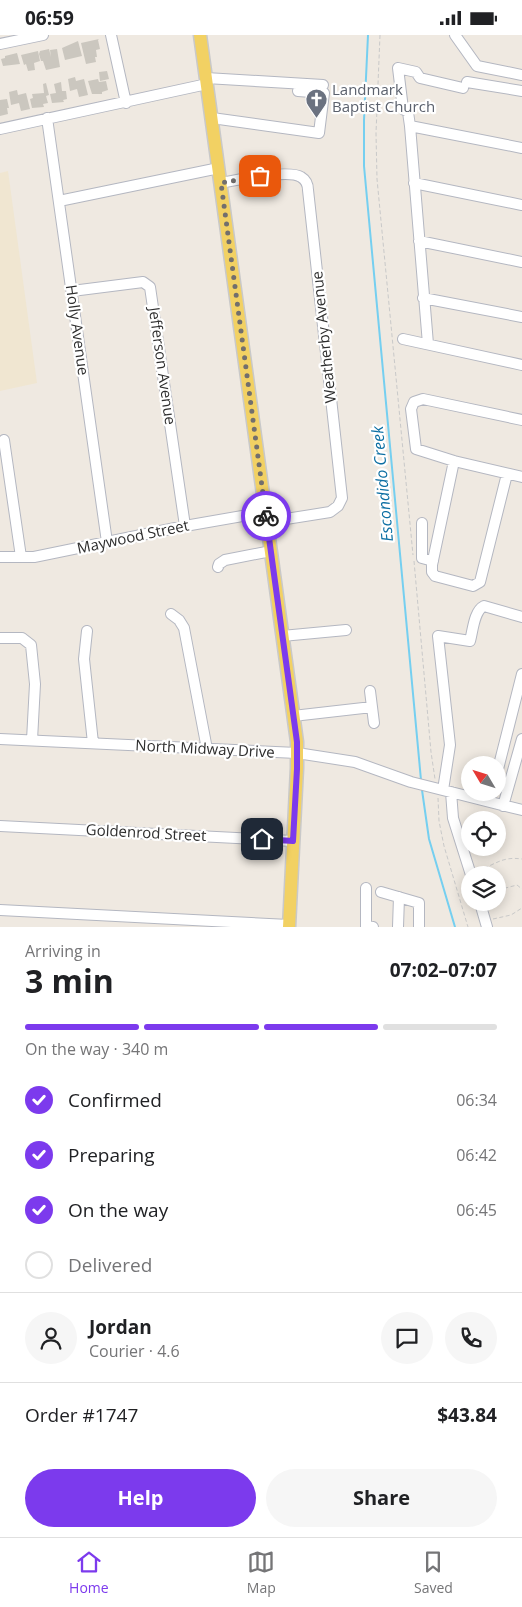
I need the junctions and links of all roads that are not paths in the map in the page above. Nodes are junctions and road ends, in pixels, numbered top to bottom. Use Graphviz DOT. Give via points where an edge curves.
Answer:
graph roads {
  1 [pos="43,35"];
  2 [pos="111,35"];
  3 [pos="200,35"];
  4 [pos="455,35"];
  5 [pos="0,44"];
  6 [pos="522,75"];
  7 [pos="206,81"];
  8 [pos="323,85"];
  9 [pos="298,91"];
  10 [pos="522,91"];
  11 [pos="126,103"];
  12 [pos="47,118"];
  13 [pos="212,118"];
  14 [pos="410,126"];
  15 [pos="0,129"];
  16 [pos="522,148"];
  17 [pos="219,168"];
  18 [pos="221,183"];
  19 [pos="414,183"];
  20 [pos="59,201"];
  21 [pos="522,205"];
  22 [pos="419,241"];
  23 [pos="522,262"];
  24 [pos="72,291"];
  25 [pos="424,298"];
  26 [pos="522,317"];
  27 [pos="403,339"];
  28 [pos="428,344"];
  29 [pos="522,365"];
  30 [pos="522,420"];
  31 [pos="4,440"];
  32 [pos="454,461"];
  33 [pos="507,474"];
  34 [pos="522,477"];
  35 [pos="266,517"];
  36 [pos="422,523"];
  37 [pos="185,526"];
  38 [pos="107,542"];
  39 [pos="271,551"];
  40 [pos="0,557"];
  41 [pos="21,557"];
  42 [pos="433,561"];
  43 [pos="218,567"];
  44 [pos="171,614"];
  45 [pos="522,617"];
  46 [pos="87,631"];
  47 [pos="346,631"];
  48 [pos="282,636"];
  49 [pos="0,638"];
  50 [pos="522,674"];
  51 [pos="370,691"];
  52 [pos="372,707"];
  53 [pos="293,716"];
  54 [pos="374,723"];
  55 [pos="0,739"];
  56 [pos="522,739"];
  57 [pos="32,741"];
  58 [pos="93,743"];
  59 [pos="207,749"];
  60 [pos="297,753"];
  61 [pos="501,756"];
  62 [pos="441,790"];
  63 [pos="461,793"];
  64 [pos="495,801"];
  65 [pos="503,806"];
  66 [pos="522,810"];
  67 [pos="0,826"];
  68 [pos="293,841"];
  69 [pos="469,866"];
  70 [pos="366,888"];
  71 [pos="381,892"];
  72 [pos="399,897"];
  73 [pos="0,910"];
  74 [pos="482,911"];
  75 [pos="486,924"];
  76 [pos="289,926"];
  77 [pos="373,927"];
  78 [pos="398,927"];
  79 [pos="419,927"];
  1 -- 5 [label="street"];
  2 -- 11 [label="street"];
  3 -- 7 [label="main road"];
  4 -- 6 [label="street" via="477,66"];
  7 -- 8 [label="street"];
  7 -- 11 [label="street"];
  7 -- 13 [label="main road"];
  9 -- 13 [label="street" via="324,93 319,133"];
  10 -- 14 [label="street" via="420,78 416,72 398,68 403,109 408,112"];
  11 -- 12 [label="street"];
  12 -- 15 [label="street"];
  12 -- 20 [label="street, Holly Avenue"];
  13 -- 17 [label="main road"];
  14 -- 16 [label="street"];
  14 -- 19 [label="street"];
  17 -- 18 [label="main road"];
  17 -- 20 [label="street"];
  18 -- 35 [label="main road"];
  18 -- 35 [label="street, Weatherby Avenue" via="294,174 301,177 308,190 342,498 330,512"];
  19 -- 21 [label="street"];
  19 -- 22 [label="street"];
  20 -- 24 [label="street, Holly Avenue"];
  22 -- 23 [label="street"];
  22 -- 25 [label="street"];
  24 -- 37 [label="street, Jefferson Avenue" via="142,281 150,287"];
  24 -- 38 [label="street, Holly Avenue"];
  25 -- 26 [label="street"];
  25 -- 28 [label="street"];
  27 -- 28 [label="street"];
  28 -- 29 [label="street"];
  30 -- 32 [label="street" via="423,399 414,402 411,409 416,449"];
  31 -- 41 [label="street"];
  32 -- 33 [label="street"];
  32 -- 42 [label="street"];
  33 -- 34 [label="street"];
  33 -- 42 [label="street" via="480,582 473,586 435,577"];
  35 -- 37 [label="street, Maywood Street"];
  35 -- 39 [label="main road"];
  36 -- 42 [label="street" via="422,557"];
  37 -- 38 [label="street, Maywood Street"];
  38 -- 41 [label="street, Maywood Street"];
  39 -- 43 [label="street" via="225,560"];
  39 -- 48 [label="main road"];
  40 -- 41 [label="street, Maywood Street"];
  44 -- 59 [label="street" via="184,629"];
  45 -- 62 [label="street" via="484,606 477,614 470,641 438,636 450,745"];
  46 -- 58 [label="street" via="84,659"];
  47 -- 48 [label="street"];
  48 -- 53 [label="main road"];
  49 -- 57 [label="street" via="22,638 31,645 35,683"];
  50 -- 61 [label="street"];
  51 -- 52 [label="street"];
  52 -- 53 [label="street"];
  52 -- 54 [label="street"];
  53 -- 60 [label="main road"];
  55 -- 57 [label="street, North Midway Drive"];
  56 -- 65 [label="street"];
  57 -- 58 [label="street, North Midway Drive"];
  58 -- 59 [label="street, North Midway Drive"];
  59 -- 60 [label="street, North Midway Drive"];
  60 -- 62 [label="street, North Midway Drive" via="355,761"];
  60 -- 68 [label="main road"];
  62 -- 63 [label="street, North Midway Drive"];
  62 -- 69 [label="street" via="454,818"];
  64 -- 65 [label="street, North Midway Drive"];
  65 -- 66 [label="street, North Midway Drive"];
  67 -- 68 [label="street, Goldenrod Street"];
  68 -- 76 [label="main road"];
  70 -- 77 [label="street" via="366,926"];
  71 -- 72 [label="street"];
  72 -- 78 [label="street"];
  72 -- 79 [label="street" via="419,903"];
  73 -- 76 [label="street"];
  74 -- 75 [label="street"];
}
